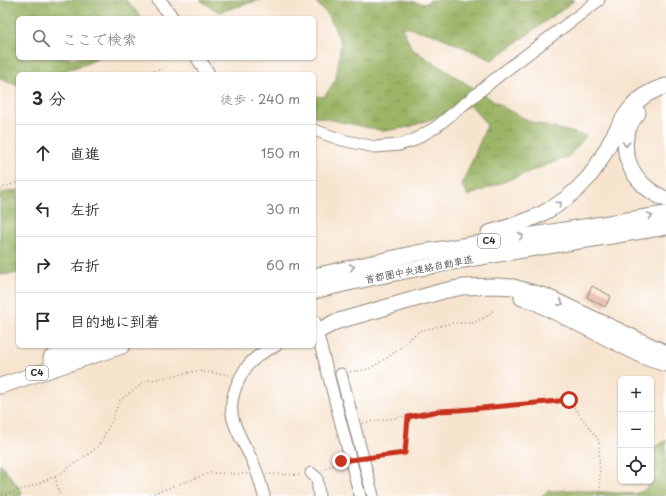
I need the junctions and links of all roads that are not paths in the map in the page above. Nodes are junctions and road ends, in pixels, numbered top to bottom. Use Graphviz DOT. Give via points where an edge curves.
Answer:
graph roads {
  1 [pos="159,0"];
  2 [pos="599,0"];
  3 [pos="171,16"];
  4 [pos="199,60"];
  5 [pos="207,72"];
  6 [pos="666,86"];
  7 [pos="666,96"];
  8 [pos="316,131"];
  9 [pos="666,198"];
  10 [pos="666,214"];
  11 [pos="666,227"];
  12 [pos="666,238"];
  13 [pos="567,243"];
  14 [pos="416,253"];
  15 [pos="316,276"];
  16 [pos="316,291"];
  17 [pos="316,329"];
  18 [pos="316,333"];
  19 [pos="627,341"];
  20 [pos="666,344"];
  21 [pos="79,348"];
  22 [pos="116,348"];
  23 [pos="272,348"];
  24 [pos="666,353"];
  25 [pos="666,360"];
  26 [pos="666,364"];
  27 [pos="341,374"];
  28 [pos="0,377"];
  29 [pos="0,386"];
  30 [pos="311,473"];
  31 [pos="264,496"];
  32 [pos="319,496"];
  33 [pos="360,496"];
  34 [pos="373,496"];
  1 -- 3 [label="main road"];
  2 -- 8 [label="street" via="436,127 412,141 375,147 342,140"];
  4 -- 5 [label="main road"];
  14 -- 6 [label="highway, one-way" via="531,220 562,202 594,170 623,118 632,107 648,93"];
  7 -- 9 [label="highway, one-way" via="648,103 634,118 625,144 629,166 635,175 651,192"];
  14 -- 10 [label="highway, 首都圏中央連絡自動車道 / C4, one-way"];
  11 -- 13 [label="highway, 首都圏中央連絡自動車道 / C4"];
  12 -- 13 [label="highway"];
  13 -- 16 [label="highway, 首都圏中央連絡自動車道 / C4" via="414,269"];
  15 -- 14 [label="highway, 首都圏中央連絡自動車道 / C4, one-way"];
  17 -- 19 [label="highway" via="338,330 476,290 533,302"];
  18 -- 33 [label="street"];
  19 -- 20 [label="highway"];
  19 -- 24 [label="highway"];
  19 -- 25 [label="highway"];
  19 -- 26 [label="highway" via="647,358"];
  21 -- 28 [label="highway, C4"];
  22 -- 29 [label="highway, C4"];
  23 -- 31 [label="street" via="251,361 240,376 231,401 234,427 258,474"];
  27 -- 34 [label="street"];
  30 -- 32 [label="street" via="317,478"];
}
